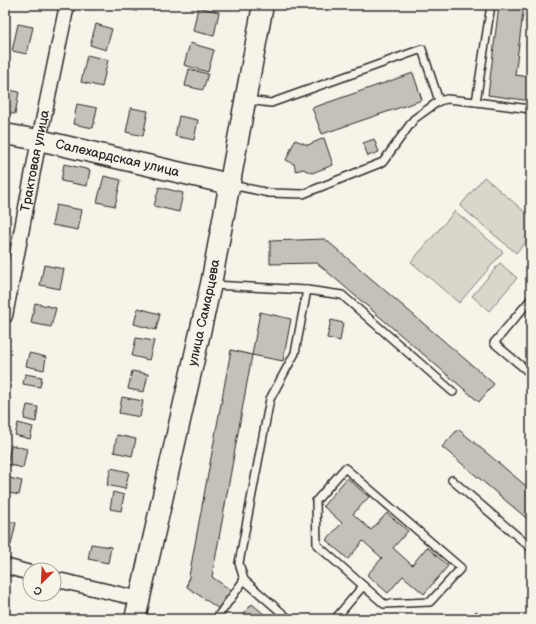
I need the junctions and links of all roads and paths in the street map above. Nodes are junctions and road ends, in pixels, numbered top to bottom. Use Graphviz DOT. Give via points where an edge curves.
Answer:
graph roads {
  1 [pos="67,5"];
  2 [pos="264,5"];
  3 [pos="491,5"];
  4 [pos="245,100"];
  5 [pos="438,101"];
  6 [pos="476,102"];
  7 [pos="530,109"];
  8 [pos="5,134"];
  9 [pos="39,140"];
  10 [pos="230,184"];
  11 [pos="211,284"];
  12 [pos="307,290"];
  13 [pos="531,299"];
  14 [pos="5,316"];
  15 [pos="531,374"];
  16 [pos="453,392"];
  17 [pos="452,480"];
  18 [pos="531,548"];
  19 [pos="5,566"];
  20 [pos="22,571"];
  21 [pos="244,580"];
  22 [pos="62,581"];
  23 [pos="363,586"];
  24 [pos="140,599"];
  25 [pos="135,619"];
  26 [pos="216,619"];
  27 [pos="289,619"];
  28 [pos="336,619"];
  1 -- 9 [label="street, Трактовая улица"];
  2 -- 4 [label="street, улица Самарцева"];
  3 -- 6 [label="lane"];
  4 -- 5 [label="lane" via="271,103 422,49"];
  4 -- 10 [label="street, улица Самарцева"];
  5 -- 6 [label="lane" via="447,99"];
  5 -- 10 [label="lane" via="414,119 383,162 303,194 269,193"];
  6 -- 7 [label="lane"];
  8 -- 9 [label="street, Салехардская улица"];
  9 -- 10 [label="street, Салехардская улица"];
  9 -- 14 [label="street, Трактовая улица"];
  10 -- 11 [label="street, улица Самарцева"];
  11 -- 12 [label="lane"];
  11 -- 24 [label="street, улица Самарцева"];
  12 -- 16 [label="lane" via="342,295"];
  12 -- 21 [label="lane" via="295,352 270,399 239,563"];
  13 -- 15 [label="lane" via="494,343"];
  17 -- 18 [label="lane"];
  19 -- 20 [label="street"];
  21 -- 26 [label="lane"];
  21 -- 27 [label="lane"];
  22 -- 24 [label="street"];
  23 -- 23 [label="lane" via="318,545 316,501 345,468 461,568 430,602 384,604"];
  23 -- 28 [label="lane"];
  24 -- 25 [label="street, улица Самарцева"];
}
